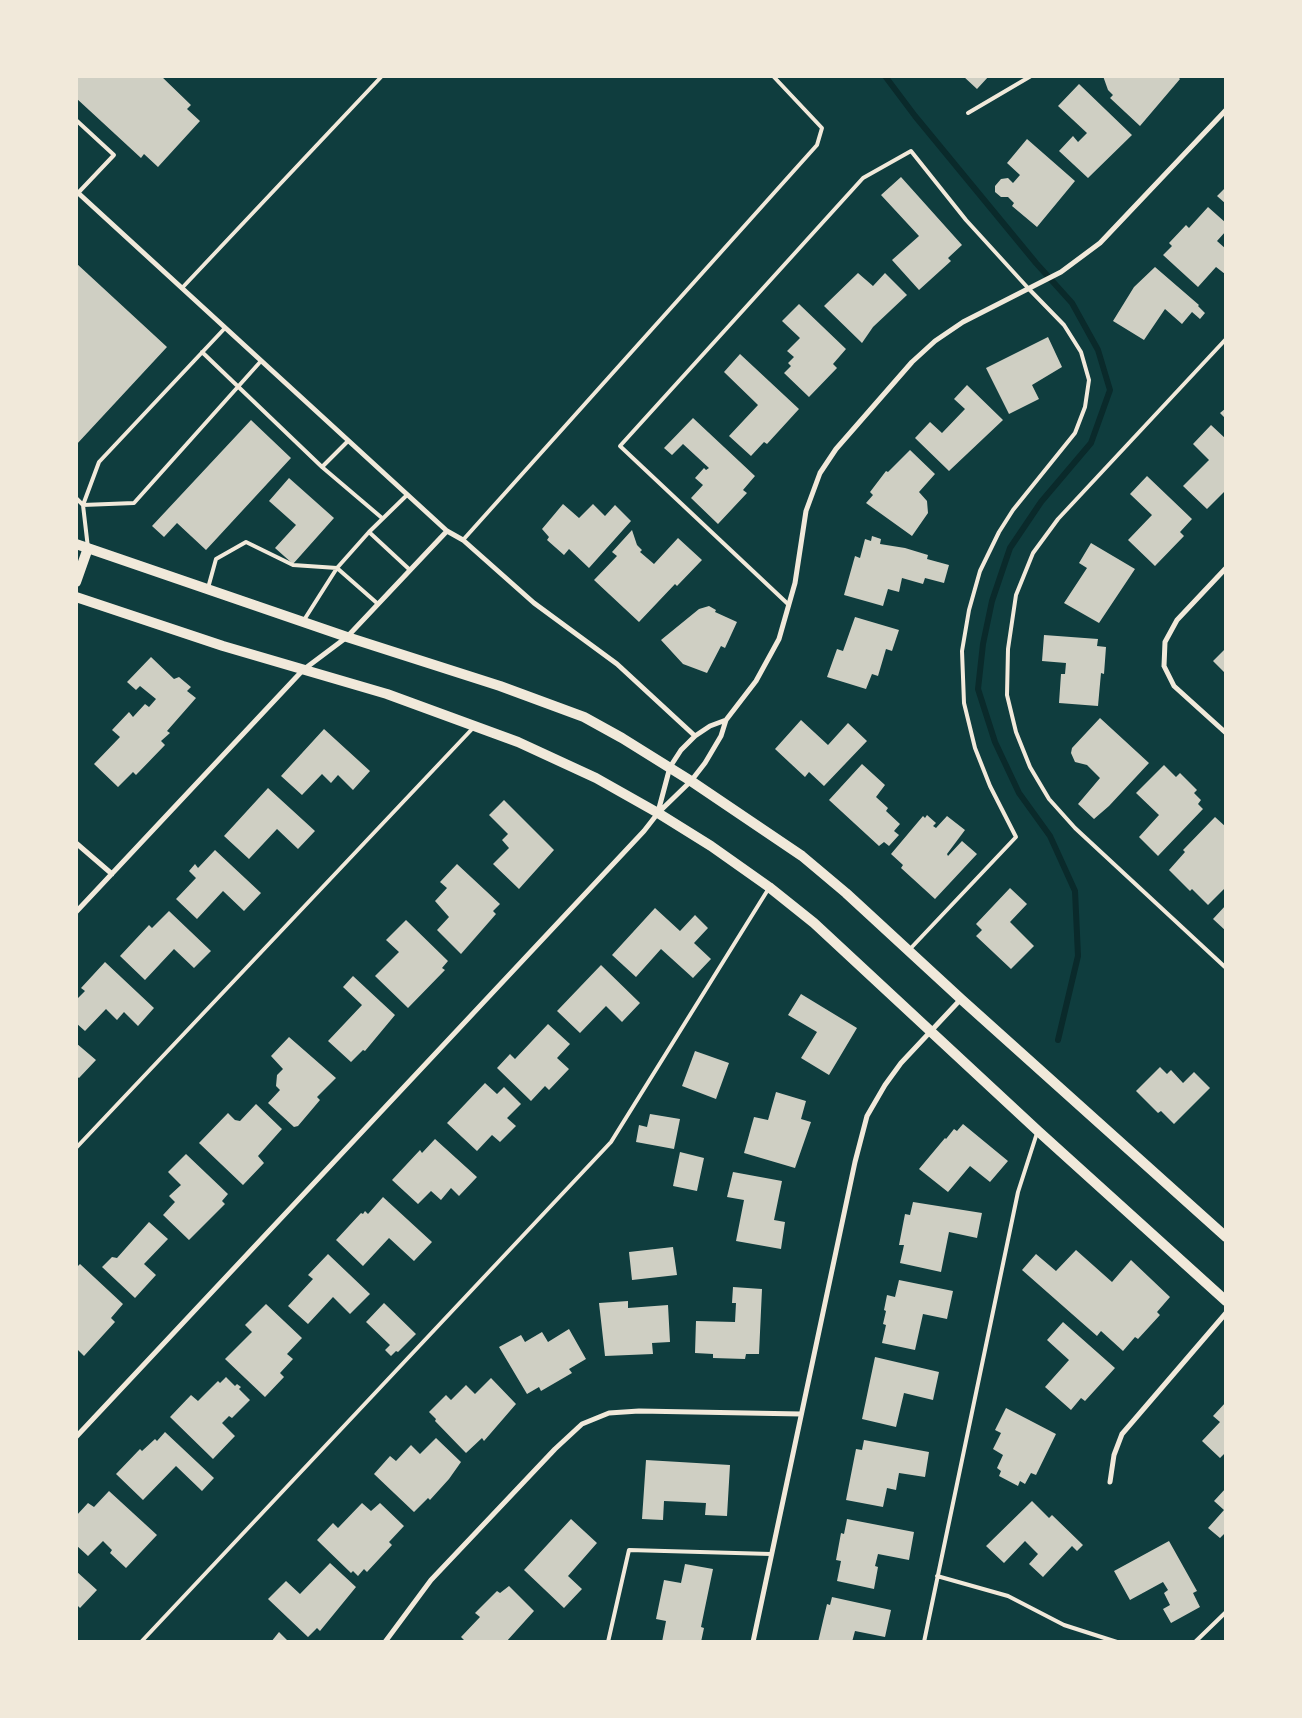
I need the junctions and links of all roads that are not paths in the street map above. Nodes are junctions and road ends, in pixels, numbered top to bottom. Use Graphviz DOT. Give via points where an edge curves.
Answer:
graph roads {
  1 [pos="382,76"];
  2 [pos="773,76"];
  3 [pos="1031,76"];
  4 [pos="1226,110"];
  5 [pos="968,112"];
  6 [pos="76,120"];
  7 [pos="77,192"];
  8 [pos="182,288"];
  9 [pos="1028,288"];
  10 [pos="224,328"];
  11 [pos="1226,339"];
  12 [pos="202,352"];
  13 [pos="261,361"];
  14 [pos="238,387"];
  15 [pos="348,441"];
  16 [pos="322,467"];
  17 [pos="407,494"];
  18 [pos="76,498"];
  19 [pos="84,505"];
  20 [pos="382,518"];
  21 [pos="447,531"];
  22 [pos="369,532"];
  23 [pos="463,540"];
  24 [pos="76,544"];
  25 [pos="88,548"];
  26 [pos="338,568"];
  27 [pos="1226,568"];
  28 [pos="410,570"];
  29 [pos="76,582"];
  30 [pos="208,590"];
  31 [pos="76,597"];
  32 [pos="378,604"];
  33 [pos="788,605"];
  34 [pos="303,622"];
  35 [pos="347,637"];
  36 [pos="304,670"];
  37 [pos="726,720"];
  38 [pos="474,726"];
  39 [pos="1226,732"];
  40 [pos="695,736"];
  41 [pos="670,767"];
  42 [pos="691,781"];
  43 [pos="658,813"];
  44 [pos="76,843"];
  45 [pos="112,874"];
  46 [pos="769,887"];
  47 [pos="76,912"];
  48 [pos="909,951"];
  49 [pos="1226,968"];
  50 [pos="961,999"];
  51 [pos="930,1030"];
  52 [pos="1038,1131"];
  53 [pos="76,1148"];
  54 [pos="1225,1235"];
  55 [pos="1226,1300"];
  56 [pos="1226,1314"];
  57 [pos="801,1414"];
  58 [pos="76,1437"];
  59 [pos="1110,1482"];
  60 [pos="771,1554"];
  61 [pos="937,1576"];
  62 [pos="1226,1612"];
  63 [pos="142,1642"];
  64 [pos="385,1642"];
  65 [pos="608,1642"];
  66 [pos="753,1642"];
  67 [pos="924,1642"];
  68 [pos="1117,1642"];
  69 [pos="1195,1642"];
  1 -- 8 [label="lane"];
  2 -- 23 [label="lane" via="822,128 817,145"];
  3 -- 5 [label="lane"];
  4 -- 9 [label="street" via="1100,243 1061,272"];
  6 -- 7 [label="lane" via="114,156"];
  7 -- 8 [label="street"];
  8 -- 10 [label="street"];
  9 -- 33 [label="street" via="963,322 935,341 912,362 836,449 820,473 806,511 795,583"];
  9 -- 33 [label="lane" via="966,220 911,151 863,178 620,446"];
  9 -- 48 [label="lane" via="1064,325 1082,352 1089,380 1085,407 1074,433 1013,510 980,571 962,651 964,703 975,748 1016,837"];
  10 -- 12 [label="lane"];
  10 -- 13 [label="street"];
  11 -- 49 [label="lane" via="1058,519 1033,554 1016,595 1008,658 1008,695 1016,732 1030,767 1049,799 1074,828"];
  12 -- 14 [label="lane"];
  12 -- 19 [label="lane" via="99,462"];
  13 -- 14 [label="lane"];
  13 -- 15 [label="street"];
  14 -- 16 [label="lane"];
  14 -- 19 [label="lane" via="134,503"];
  15 -- 16 [label="lane"];
  15 -- 17 [label="street"];
  16 -- 20 [label="lane"];
  17 -- 20 [label="lane"];
  17 -- 21 [label="street"];
  18 -- 19 [label="lane"];
  19 -- 25 [label="lane"];
  20 -- 22 [label="lane"];
  21 -- 23 [label="street"];
  21 -- 28 [label="street"];
  22 -- 26 [label="lane"];
  22 -- 28 [label="lane"];
  23 -- 40 [label="street" via="534,603 618,664"];
  24 -- 25 [label="main road"];
  25 -- 29 [label="main road"];
  25 -- 30 [label="main road"];
  26 -- 30 [label="lane" via="293,565 246,542 216,559"];
  26 -- 32 [label="lane"];
  26 -- 34 [label="lane"];
  27 -- 39 [label="street" via="1178,620 1165,642 1164,666 1174,686"];
  28 -- 32 [label="street"];
  30 -- 34 [label="main road"];
  31 -- 36 [label="main road"];
  32 -- 35 [label="street"];
  33 -- 37 [label="street" via="779,639 756,681"];
  34 -- 35 [label="main road"];
  35 -- 36 [label="street"];
  35 -- 41 [label="main road" via="500,686 584,718"];
  36 -- 38 [label="main road" via="387,694"];
  36 -- 45 [label="street"];
  37 -- 40 [label="street"];
  37 -- 42 [label="street" via="721,736"];
  38 -- 43 [label="main road" via="518,742 596,778"];
  38 -- 53 [label="lane"];
  40 -- 41 [label="street"];
  41 -- 42 [label="main road"];
  41 -- 43 [label="street"];
  42 -- 43 [label="street"];
  42 -- 48 [label="main road" via="802,856"];
  43 -- 46 [label="main road"];
  43 -- 58 [label="street"];
  44 -- 45 [label="street"];
  45 -- 47 [label="street"];
  46 -- 51 [label="main road" via="814,923"];
  46 -- 63 [label="lane" via="611,1142"];
  48 -- 50 [label="main road"];
  50 -- 51 [label="street"];
  50 -- 54 [label="main road"];
  51 -- 52 [label="main road"];
  51 -- 57 [label="street" via="901,1063 866,1116"];
  52 -- 55 [label="main road"];
  52 -- 61 [label="lane" via="1018,1192"];
  56 -- 59 [label="street" via="1122,1434 1114,1455"];
  57 -- 60 [label="street"];
  57 -- 64 [label="street" via="639,1411 609,1413 582,1424 431,1580"];
  60 -- 65 [label="lane" via="629,1550"];
  60 -- 66 [label="street"];
  61 -- 67 [label="lane"];
  61 -- 68 [label="lane" via="1008,1596 1064,1625"];
  62 -- 69 [label="lane"];
}
